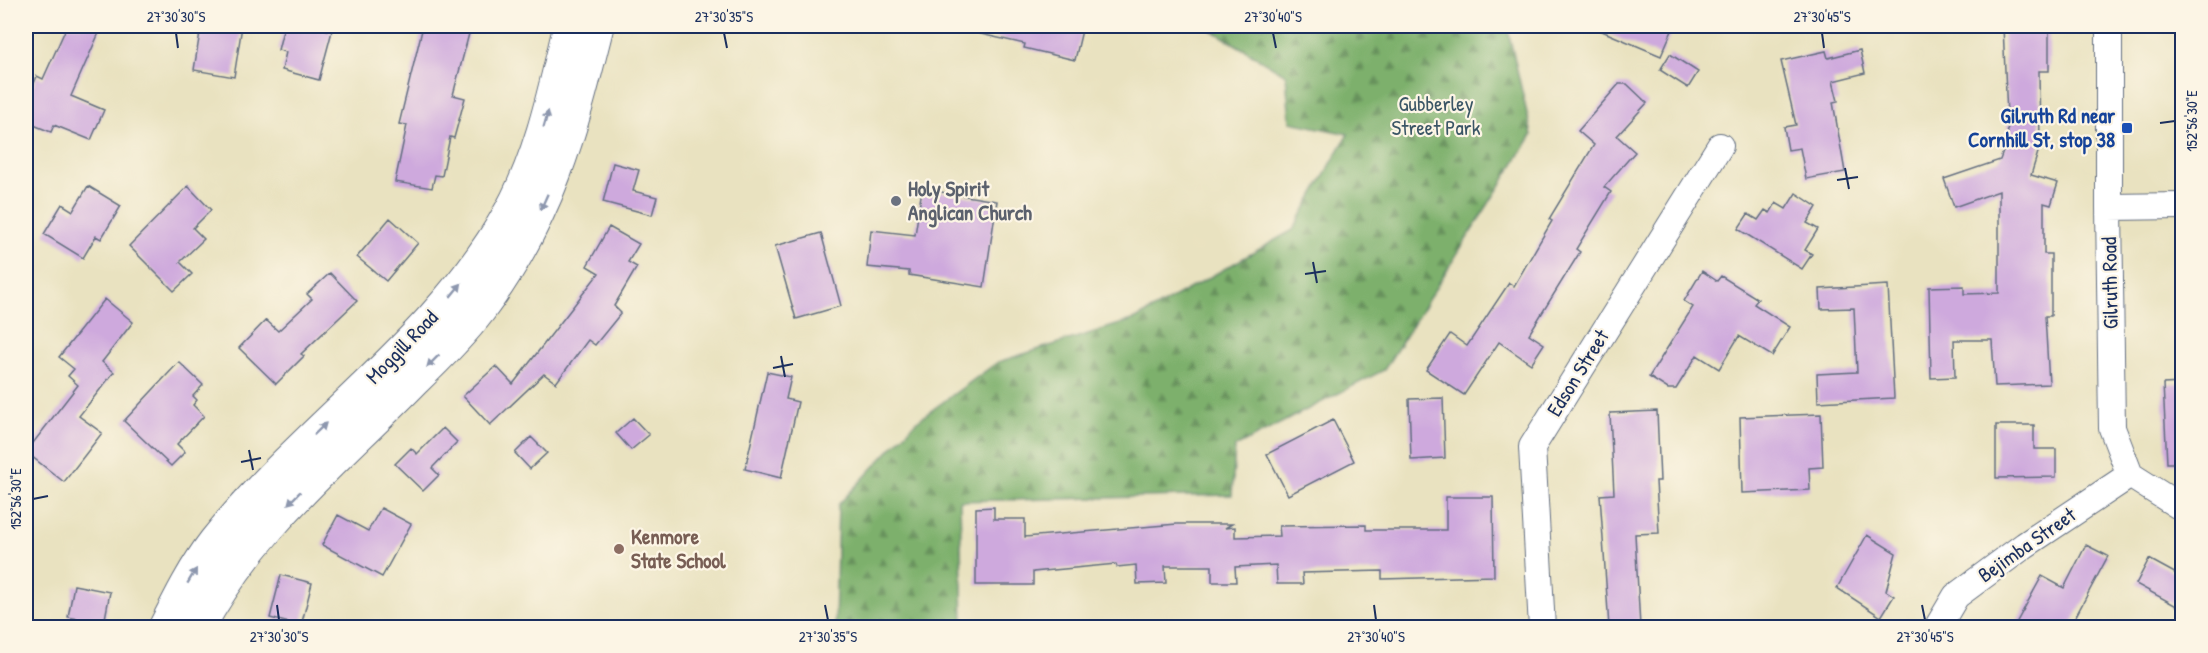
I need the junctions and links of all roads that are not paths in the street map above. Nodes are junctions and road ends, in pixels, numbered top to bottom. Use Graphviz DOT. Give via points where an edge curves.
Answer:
graph roads {
  1 [pos="570,26"];
  2 [pos="597,26"];
  3 [pos="2109,26"];
  4 [pos="1720,146"];
  5 [pos="2182,206"];
  6 [pos="2109,207"];
  7 [pos="2130,475"];
  8 [pos="2182,508"];
  9 [pos="165,627"];
  10 [pos="198,627"];
  11 [pos="1542,627"];
  12 [pos="1937,627"];
  9 -- 1 [label="highway, Moggill Road, one-way" via="198,566 238,515 429,321 485,251 511,210 532,162"];
  2 -- 10 [label="highway, Moggill Road, one-way" via="565,150 522,246 502,277 454,340 249,547"];
  3 -- 6 [label="street, Gilruth Road"];
  4 -- 11 [label="street, Edson Street" via="1532,447"];
  5 -- 6 [label="street"];
  6 -- 7 [label="street, Gilruth Road" via="2112,428"];
  7 -- 8 [label="street"];
  7 -- 12 [label="street, Bejimba Street" via="1956,596"];
}
